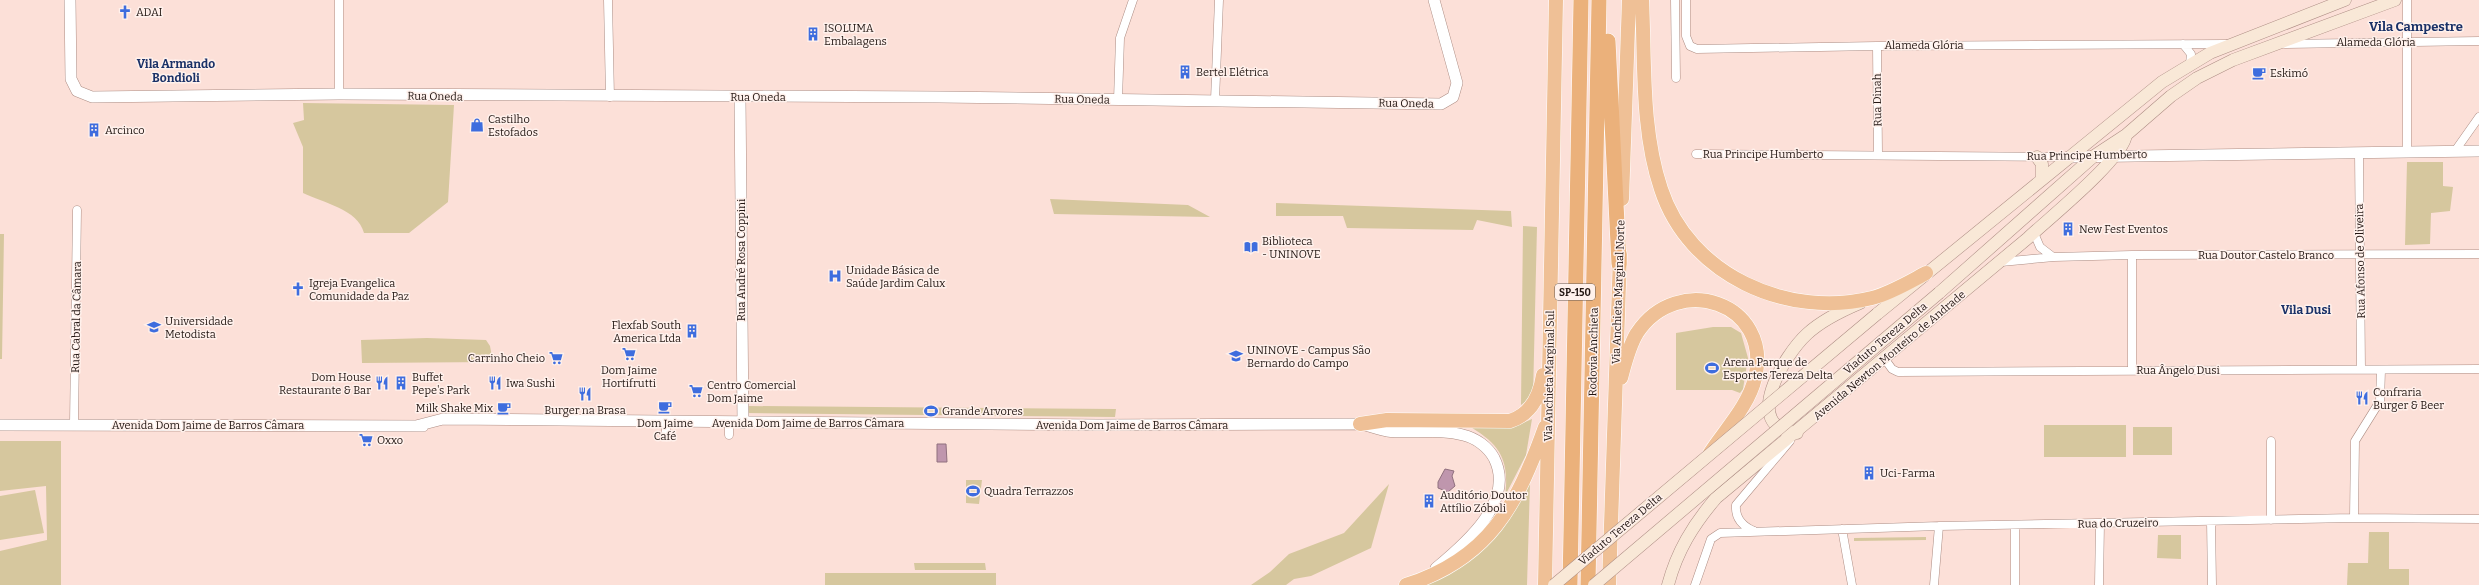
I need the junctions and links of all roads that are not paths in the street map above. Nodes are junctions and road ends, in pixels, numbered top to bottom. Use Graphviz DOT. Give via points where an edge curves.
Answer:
graph roads {
  1 [pos="70,0"];
  2 [pos="339,0"];
  3 [pos="608,0"];
  4 [pos="1134,0"];
  5 [pos="1219,0"];
  6 [pos="1434,0"];
  7 [pos="1556,0"];
  8 [pos="1581,0"];
  9 [pos="1599,0"];
  10 [pos="1608,0"];
  11 [pos="1629,0"];
  12 [pos="1642,0"];
  13 [pos="1676,0"];
  14 [pos="1686,0"];
  15 [pos="2345,0"];
  16 [pos="2395,0"];
  17 [pos="2407,0"];
  18 [pos="2479,41"];
  19 [pos="2406,42"];
  20 [pos="2182,44"];
  21 [pos="2231,44"];
  22 [pos="2274,45"];
  23 [pos="1876,46"];
  24 [pos="2190,64"];
  25 [pos="1676,78"];
  26 [pos="339,94"];
  27 [pos="610,97"];
  28 [pos="740,98"];
  29 [pos="1118,100"];
  30 [pos="1215,100"];
  31 [pos="2479,117"];
  32 [pos="2126,136"];
  33 [pos="2479,151"];
  34 [pos="2359,152"];
  35 [pos="2406,152"];
  36 [pos="2455,152"];
  37 [pos="1696,154"];
  38 [pos="1878,154"];
  39 [pos="2115,155"];
  40 [pos="2068,156"];
  41 [pos="2094,156"];
  42 [pos="2036,157"];
  43 [pos="2083,166"];
  44 [pos="2042,178"];
  45 [pos="77,210"];
  46 [pos="2034,232"];
  47 [pos="2360,254"];
  48 [pos="2479,254"];
  49 [pos="2132,255"];
  50 [pos="2054,257"];
  51 [pos="2000,262"];
  52 [pos="1619,264"];
  53 [pos="1926,273"];
  54 [pos="1870,298"];
  55 [pos="1550,333"];
  56 [pos="1884,358"];
  57 [pos="2361,369"];
  58 [pos="2479,369"];
  59 [pos="2132,370"];
  60 [pos="2381,370"];
  61 [pos="1614,399"];
  62 [pos="1549,416"];
  63 [pos="497,421"];
  64 [pos="729,422"];
  65 [pos="743,422"];
  66 [pos="74,424"];
  67 [pos="1360,424"];
  68 [pos="0,425"];
  69 [pos="416,426"];
  70 [pos="1797,433"];
  71 [pos="729,435"];
  72 [pos="2271,441"];
  73 [pos="1709,455"];
  74 [pos="2354,518"];
  75 [pos="2479,519"];
  76 [pos="2271,520"];
  77 [pos="2211,521"];
  78 [pos="2100,523"];
  79 [pos="2015,525"];
  80 [pos="1938,526"];
  81 [pos="1842,529"];
  82 [pos="1756,532"];
  83 [pos="1422,580"];
  84 [pos="1406,585"];
  85 [pos="1545,585"];
  86 [pos="1554,585"];
  87 [pos="1570,585"];
  88 [pos="1588,585"];
  89 [pos="1594,585"];
  90 [pos="1609,585"];
  91 [pos="1668,585"];
  92 [pos="1695,585"];
  93 [pos="1852,585"];
  94 [pos="1934,585"];
  95 [pos="2015,585"];
  96 [pos="2099,585"];
  97 [pos="2212,585"];
  1 -- 26 [label="street, Rua Oneda" via="70,79 77,91 87,96"];
  2 -- 26 [label="street"];
  3 -- 27 [label="street"];
  4 -- 29 [label="street" via="1120,38"];
  5 -- 30 [label="street"];
  6 -- 30 [label="street, Rua Oneda" via="1457,83 1453,97 1442,104"];
  7 -- 55 [label="highway, Via Anchieta Marginal Sul / SP-150"];
  8 -- 87 [label="highway, Rodovia Anchieta / SP-150"];
  9 -- 88 [label="highway, Rodovia Anchieta / SP-150"];
  10 -- 52 [label="highway"];
  11 -- 52 [label="highway, Via Anchieta Marginal Norte"];
  12 -- 54 [label="highway" via="1646,105 1652,152 1661,191 1678,224 1710,261 1725,273 1756,290 1781,299 1807,303 1834,303"];
  13 -- 25 [label="street"];
  14 -- 23 [label="street, Alameda Glória" via="1686,36 1690,46 1697,49"];
  15 -- 21 [label="main road"];
  16 -- 22 [label="main road, Avenida Newton Monteiro de Andrade"];
  17 -- 19 [label="street"];
  18 -- 19 [label="street, Alameda Glória"];
  19 -- 22 [label="street, Alameda Glória" via="2308,42"];
  19 -- 35 [label="street"];
  20 -- 21 [label="street, Alameda Glória"];
  20 -- 23 [label="street, Alameda Glória"];
  20 -- 24 [label="street" via="2190,54"];
  21 -- 24 [label="main road"];
  22 -- 32 [label="main road, Avenida Newton Monteiro de Andrade" via="2219,66 2197,78 2166,100"];
  23 -- 38 [label="street, Rua Dinah"];
  24 -- 40 [label="main road" via="2162,82"];
  26 -- 27 [label="street, Rua Oneda"];
  27 -- 28 [label="street, Rua Oneda"];
  28 -- 29 [label="street, Rua Oneda"];
  28 -- 65 [label="street, Rua André Rosa Coppini"];
  29 -- 30 [label="street, Rua Oneda"];
  31 -- 36 [label="street"];
  32 -- 39 [label="main road, Avenida Newton Monteiro de Andrade" via="2125,142"];
  32 -- 41 [label="main road, Avenida Newton Monteiro de Andrade"];
  33 -- 36 [label="street, Rua Principe Humberto"];
  34 -- 35 [label="street, Rua Principe Humberto"];
  34 -- 39 [label="street, Rua Principe Humberto"];
  34 -- 47 [label="street, Rua Afonso de Oliveira"];
  35 -- 36 [label="street, Rua Principe Humberto"];
  37 -- 38 [label="street, Rua Principe Humberto"];
  38 -- 42 [label="street, Rua Principe Humberto"];
  39 -- 41 [label="street, Rua Principe Humberto"];
  39 -- 46 [label="main road, Avenida Newton Monteiro de Andrade" via="2076,195"];
  40 -- 41 [label="street, Rua Principe Humberto"];
  40 -- 42 [label="street, Rua Principe Humberto"];
  40 -- 44 [label="main road"];
  41 -- 43 [label="main road, Avenida Newton Monteiro de Andrade"];
  42 -- 44 [label="main road" via="2042,164"];
  43 -- 89 [label="main road, Viaduto Tereza Delta, bridge" via="1939,293"];
  44 -- 53 [label="main road"];
  45 -- 66 [label="street, Rua Cabral da Câmara"];
  46 -- 50 [label="street" via="2040,247"];
  46 -- 51 [label="main road, Avenida Newton Monteiro de Andrade"];
  47 -- 48 [label="street, Rua Doutor Castelo Branco"];
  47 -- 49 [label="street, Rua Doutor Castelo Branco"];
  47 -- 57 [label="street, Rua Afonso de Oliveira"];
  49 -- 50 [label="street, Rua Doutor Castelo Branco"];
  49 -- 59 [label="street"];
  50 -- 51 [label="street, Rua Doutor Castelo Branco"];
  51 -- 56 [label="main road, Avenida Newton Monteiro de Andrade"];
  52 -- 61 [label="highway, Via Anchieta Marginal Norte"];
  53 -- 54 [label="highway" via="1894,290"];
  53 -- 73 [label="main road, Viaduto Tereza Delta, bridge"];
  54 -- 70 [label="main road" via="1818,326 1794,348 1781,367 1771,389 1770,413 1774,422 1783,430"];
  55 -- 62 [label="highway, Via Anchieta Marginal Sul / SP-150"];
  55 -- 67 [label="highway" via="1538,397 1526,412 1514,419 1387,420"];
  56 -- 59 [label="street, Rua Ângelo Dusi" via="1892,369 1898,372"];
  56 -- 70 [label="main road, Avenida Newton Monteiro de Andrade"];
  57 -- 59 [label="street, Rua Ângelo Dusi"];
  57 -- 60 [label="street, Rua Ângelo Dusi"];
  58 -- 60 [label="street, Rua Ângelo Dusi"];
  60 -- 74 [label="street" via="2380,401 2355,441"];
  61 -- 73 [label="highway, bridge" via="1638,332 1661,309 1691,299 1706,300 1731,310 1744,321 1753,337 1757,362 1755,378 1748,397"];
  61 -- 90 [label="highway, Via Anchieta Marginal Norte"];
  62 -- 83 [label="highway" via="1525,478 1495,528 1463,559"];
  62 -- 85 [label="highway, Via Anchieta Marginal Sul / SP-150"];
  63 -- 64 [label="street, Avenida Dom Jaime de Barros Câmara" via="666,427"];
  63 -- 69 [label="street, Avenida Dom Jaime de Barros Câmara" via="484,426"];
  63 -- 69 [label="street, Avenida Dom Jaime de Barros Câmara" via="443,419"];
  64 -- 65 [label="street, Avenida Dom Jaime de Barros Câmara"];
  64 -- 71 [label="street"];
  65 -- 67 [label="street, Avenida Dom Jaime de Barros Câmara"];
  66 -- 68 [label="street, Avenida Dom Jaime de Barros Câmara"];
  66 -- 69 [label="street, Avenida Dom Jaime de Barros Câmara"];
  67 -- 83 [label="street, Avenida Dom Jaime de Barros Câmara" via="1388,431 1450,432 1467,436 1489,451 1498,468 1499,490 1490,511 1456,550"];
  70 -- 82 [label="street" via="1736,505 1736,514 1740,521 1748,529"];
  70 -- 91 [label="main road, Avenida Newton Monteiro de Andrade" via="1742,476 1703,514 1680,550"];
  72 -- 76 [label="street"];
  73 -- 86 [label="main road, Viaduto Tereza Delta, bridge"];
  74 -- 75 [label="street, Rua do Cruzeiro"];
  74 -- 76 [label="street, Rua do Cruzeiro"];
  76 -- 77 [label="street, Rua do Cruzeiro"];
  77 -- 78 [label="street, Rua do Cruzeiro"];
  77 -- 97 [label="street"];
  78 -- 79 [label="street, Rua do Cruzeiro"];
  78 -- 96 [label="street"];
  79 -- 80 [label="street, Rua do Cruzeiro"];
  79 -- 95 [label="street"];
  80 -- 81 [label="street, Rua do Cruzeiro"];
  80 -- 94 [label="street"];
  81 -- 82 [label="street, Rua do Cruzeiro"];
  81 -- 93 [label="street"];
  82 -- 92 [label="street, Rua do Cruzeiro" via="1720,533 1713,536"];
  83 -- 84 [label="highway"];
}
